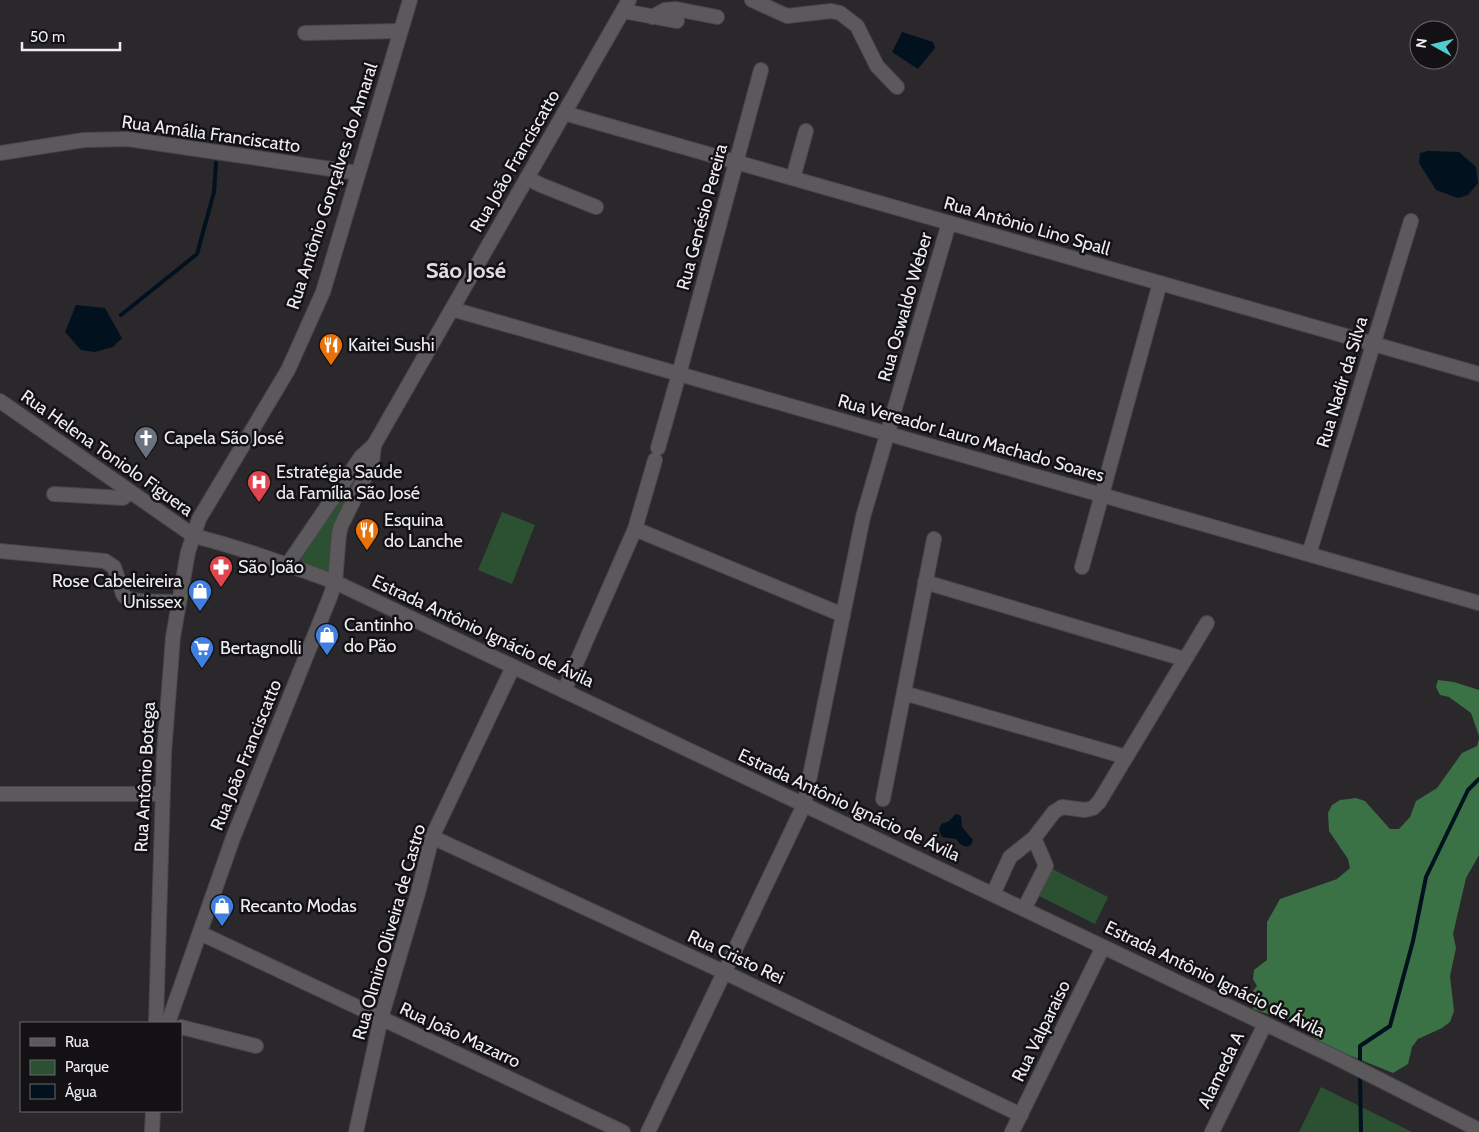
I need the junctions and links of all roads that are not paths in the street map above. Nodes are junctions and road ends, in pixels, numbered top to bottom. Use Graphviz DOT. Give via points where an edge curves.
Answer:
graph roads {
  1 [pos="410,0"];
  2 [pos="752,0"];
  3 [pos="626,5"];
  4 [pos="652,17"];
  5 [pos="717,17"];
  6 [pos="677,21"];
  7 [pos="400,31"];
  8 [pos="305,33"];
  9 [pos="761,70"];
  10 [pos="897,86"];
  11 [pos="564,113"];
  12 [pos="806,131"];
  13 [pos="0,153"];
  14 [pos="736,162"];
  15 [pos="358,173"];
  16 [pos="527,178"];
  17 [pos="792,178"];
  18 [pos="596,207"];
  19 [pos="1411,221"];
  20 [pos="949,223"];
  21 [pos="1160,284"];
  22 [pos="452,309"];
  23 [pos="1373,344"];
  24 [pos="680,374"];
  25 [pos="1479,374"];
  26 [pos="0,401"];
  27 [pos="888,434"];
  28 [pos="374,445"];
  29 [pos="130,492"];
  30 [pos="54,494"];
  31 [pos="1102,495"];
  32 [pos="635,529"];
  33 [pos="194,536"];
  34 [pos="934,539"];
  35 [pos="0,551"];
  36 [pos="1309,554"];
  37 [pos="288,564"];
  38 [pos="1082,567"];
  39 [pos="335,582"];
  40 [pos="925,582"];
  41 [pos="179,602"];
  42 [pos="1479,603"];
  43 [pos="843,616"];
  44 [pos="1207,622"];
  45 [pos="1184,659"];
  46 [pos="513,667"];
  47 [pos="564,690"];
  48 [pos="904,693"];
  49 [pos="1126,757"];
  50 [pos="0,794"];
  51 [pos="162,794"];
  52 [pos="883,799"];
  53 [pos="804,805"];
  54 [pos="432,837"];
  55 [pos="1034,838"];
  56 [pos="993,894"];
  57 [pos="1024,909"];
  58 [pos="200,932"];
  59 [pos="1103,946"];
  60 [pos="724,972"];
  61 [pos="382,1018"];
  62 [pos="156,1022"];
  63 [pos="168,1022"];
  64 [pos="1265,1024"];
  65 [pos="182,1027"];
  66 [pos="256,1046"];
  67 [pos="153,1112"];
  68 [pos="1021,1114"];
  69 [pos="1479,1130"];
  70 [pos="152,1132"];
  71 [pos="356,1132"];
  72 [pos="623,1132"];
  73 [pos="648,1132"];
  74 [pos="1012,1132"];
  75 [pos="1212,1132"];
  1 -- 7 [label="street, Rua Antônio Gonçalves do Amaral"];
  2 -- 10 [label="street" via="787,16 840,13 856,26 877,66"];
  3 -- 4 [label="street"];
  3 -- 11 [label="street, Rua João Franciscatto"];
  4 -- 5 [label="street" via="665,10 676,9"];
  4 -- 6 [label="street"];
  7 -- 8 [label="street"];
  7 -- 15 [label="street, Rua Antônio Gonçalves do Amaral"];
  9 -- 14 [label="street, Rua Genésio Pereira"];
  11 -- 14 [label="street, Rua Antônio Lino Spall"];
  11 -- 16 [label="street, Rua João Franciscatto"];
  12 -- 17 [label="street"];
  13 -- 15 [label="street, Rua Amália Franciscatto" via="84,140 128,140"];
  14 -- 17 [label="street, Rua Antônio Lino Spall"];
  14 -- 24 [label="street, Rua Genésio Pereira"];
  15 -- 33 [label="street, Rua Antônio Gonçalves do Amaral" via="323,292 288,370 199,519"];
  16 -- 18 [label="street"];
  16 -- 22 [label="street, Rua João Franciscatto"];
  17 -- 20 [label="street, Rua Antônio Lino Spall"];
  19 -- 23 [label="street, Rua Nadir da Silva"];
  20 -- 21 [label="street, Rua Antônio Lino Spall"];
  20 -- 27 [label="street, Rua Oswaldo Weber"];
  21 -- 23 [label="street, Rua Antônio Lino Spall"];
  21 -- 31 [label="street"];
  22 -- 24 [label="street, Rua Vereador Lauro Machado Soares"];
  22 -- 28 [label="street, Rua João Franciscatto"];
  23 -- 25 [label="street, Rua Antônio Lino Spall"];
  23 -- 36 [label="street, Rua Nadir da Silva"];
  24 -- 27 [label="street, Rua Vereador Lauro Machado Soares"];
  24 -- 32 [label="street, Rua Genésio Pereira"];
  26 -- 29 [label="street, Rua Helena Toniolo Figuera"];
  27 -- 31 [label="street, Rua Vereador Lauro Machado Soares"];
  27 -- 43 [label="street, Rua Oswaldo Weber" via="863,517"];
  28 -- 37 [label="street, Rua João Franciscatto" via="361,457"];
  28 -- 39 [label="street, Rua João Franciscatto" via="372,463 338,534"];
  29 -- 30 [label="street" via="123,498"];
  29 -- 33 [label="street, Rua Helena Toniolo Figuera"];
  31 -- 36 [label="street, Rua Vereador Lauro Machado Soares"];
  31 -- 38 [label="street"];
  32 -- 43 [label="street"];
  32 -- 47 [label="street, Rua Genésio Pereira"];
  33 -- 37 [label="street, Estrada Antônio Ignácio de Ávila"];
  33 -- 41 [label="street, Rua Antônio Botega"];
  34 -- 40 [label="street"];
  35 -- 41 [label="street" via="105,561 114,567 125,597"];
  36 -- 42 [label="street, Rua Vereador Lauro Machado Soares"];
  37 -- 39 [label="street, Estrada Antônio Ignácio de Ávila"];
  39 -- 46 [label="street, Estrada Antônio Ignácio de Ávila"];
  39 -- 58 [label="street, Rua João Franciscatto" via="233,838"];
  40 -- 45 [label="street"];
  40 -- 48 [label="street"];
  41 -- 51 [label="street, Rua Antônio Botega" via="170,670"];
  43 -- 53 [label="street, Rua Oswaldo Weber"];
  44 -- 45 [label="street"];
  45 -- 49 [label="street"];
  46 -- 47 [label="street, Estrada Antônio Ignácio de Ávila"];
  46 -- 54 [label="street, Rua Olmiro Oliveira de Castro"];
  47 -- 53 [label="street, Estrada Antônio Ignácio de Ávila"];
  48 -- 49 [label="street"];
  48 -- 52 [label="street"];
  49 -- 55 [label="street" via="1093,808 1062,807 1054,812"];
  50 -- 51 [label="street"];
  51 -- 62 [label="street, Rua Antônio Botega"];
  53 -- 56 [label="street, Estrada Antônio Ignácio de Ávila"];
  53 -- 60 [label="street, Rua Oswaldo Weber"];
  54 -- 60 [label="street, Rua Cristo Rei"];
  54 -- 61 [label="street, Rua Olmiro Oliveira de Castro"];
  55 -- 56 [label="street" via="1010,857"];
  55 -- 57 [label="street" via="1046,866"];
  56 -- 57 [label="street, Estrada Antônio Ignácio de Ávila"];
  57 -- 59 [label="street, Estrada Antônio Ignácio de Ávila"];
  58 -- 61 [label="street, Rua João Mazarro"];
  58 -- 63 [label="street, Rua João Franciscatto"];
  59 -- 64 [label="street, Estrada Antônio Ignácio de Ávila"];
  59 -- 68 [label="street, Rua Valparaiso"];
  60 -- 68 [label="street, Rua Cristo Rei"];
  60 -- 73 [label="street, Rua Oswaldo Weber"];
  61 -- 71 [label="street, Rua Olmiro Oliveira de Castro"];
  61 -- 72 [label="street, Rua João Mazarro"];
  64 -- 69 [label="street, Estrada Antônio Ignácio de Ávila"];
  64 -- 75 [label="street, Alameda A"];
  65 -- 66 [label="street"];
  67 -- 70 [label="street"];
  68 -- 74 [label="street, Rua Valparaiso"];
}
